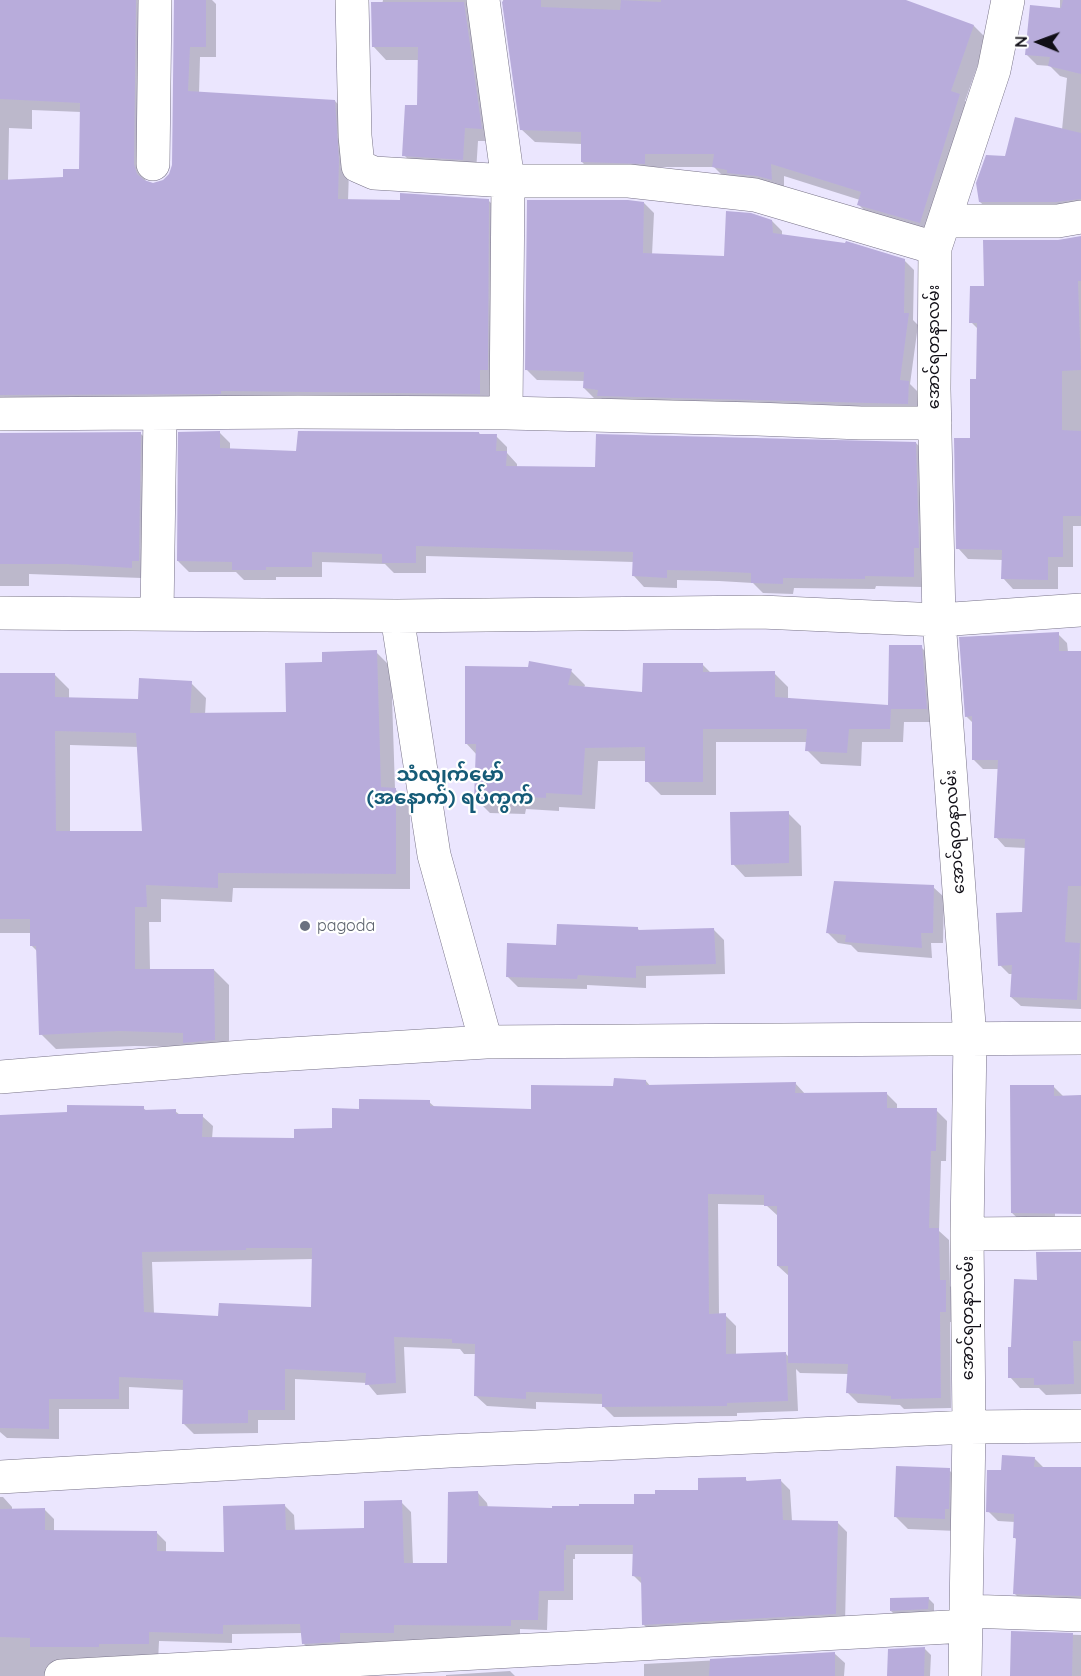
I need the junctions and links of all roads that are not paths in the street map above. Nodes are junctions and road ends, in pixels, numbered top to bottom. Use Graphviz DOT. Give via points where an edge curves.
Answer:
graph roads {
  1 [pos="155,0"];
  2 [pos="352,0"];
  3 [pos="483,0"];
  4 [pos="1008,0"];
  5 [pos="153,164"];
  6 [pos="508,181"];
  7 [pos="1081,217"];
  8 [pos="940,235"];
  9 [pos="160,413"];
  10 [pos="506,413"];
  11 [pos="0,414"];
  12 [pos="935,423"];
  13 [pos="1081,610"];
  14 [pos="0,612"];
  15 [pos="157,614"];
  16 [pos="397,616"];
  17 [pos="939,620"];
  18 [pos="970,1038"];
  19 [pos="1081,1038"];
  20 [pos="486,1042"];
  21 [pos="0,1077"];
  22 [pos="1081,1233"];
  23 [pos="967,1234"];
  24 [pos="1081,1426"];
  25 [pos="969,1427"];
  26 [pos="0,1477"];
  27 [pos="1081,1615"];
  28 [pos="966,1618"];
  29 [pos="61,1676"];
  30 [pos="965,1676"];
  1 -- 5 [label="street"];
  2 -- 6 [label="street" via="358,166 374,173"];
  3 -- 6 [label="street"];
  4 -- 8 [label="street, အောင်ရတနာလမ်း" via="994,70"];
  6 -- 8 [label="street" via="629,181 754,195"];
  6 -- 10 [label="street"];
  7 -- 8 [label="street"];
  8 -- 12 [label="street, အောင်ရတနာလမ်း"];
  9 -- 10 [label="street"];
  9 -- 11 [label="street"];
  9 -- 15 [label="street"];
  10 -- 12 [label="street"];
  12 -- 17 [label="street, အောင်ရတနာလမ်း"];
  13 -- 17 [label="street"];
  14 -- 15 [label="street"];
  15 -- 16 [label="street"];
  16 -- 17 [label="street" via="761,612"];
  16 -- 20 [label="street" via="434,855"];
  17 -- 18 [label="street, အောင်ရတနာလမ်း"];
  18 -- 19 [label="street"];
  18 -- 20 [label="street"];
  18 -- 23 [label="street, အောင်ရတနာလမ်း"];
  20 -- 21 [label="street"];
  22 -- 23 [label="street"];
  23 -- 25 [label="street, အောင်ရတနာလမ်း"];
  24 -- 25 [label="street"];
  25 -- 26 [label="street"];
  25 -- 28 [label="street, အောင်ရတနာလမ်း"];
  27 -- 28 [label="street"];
  28 -- 29 [label="street"];
  28 -- 30 [label="street, အောင်ရတနာလမ်း"];
}
